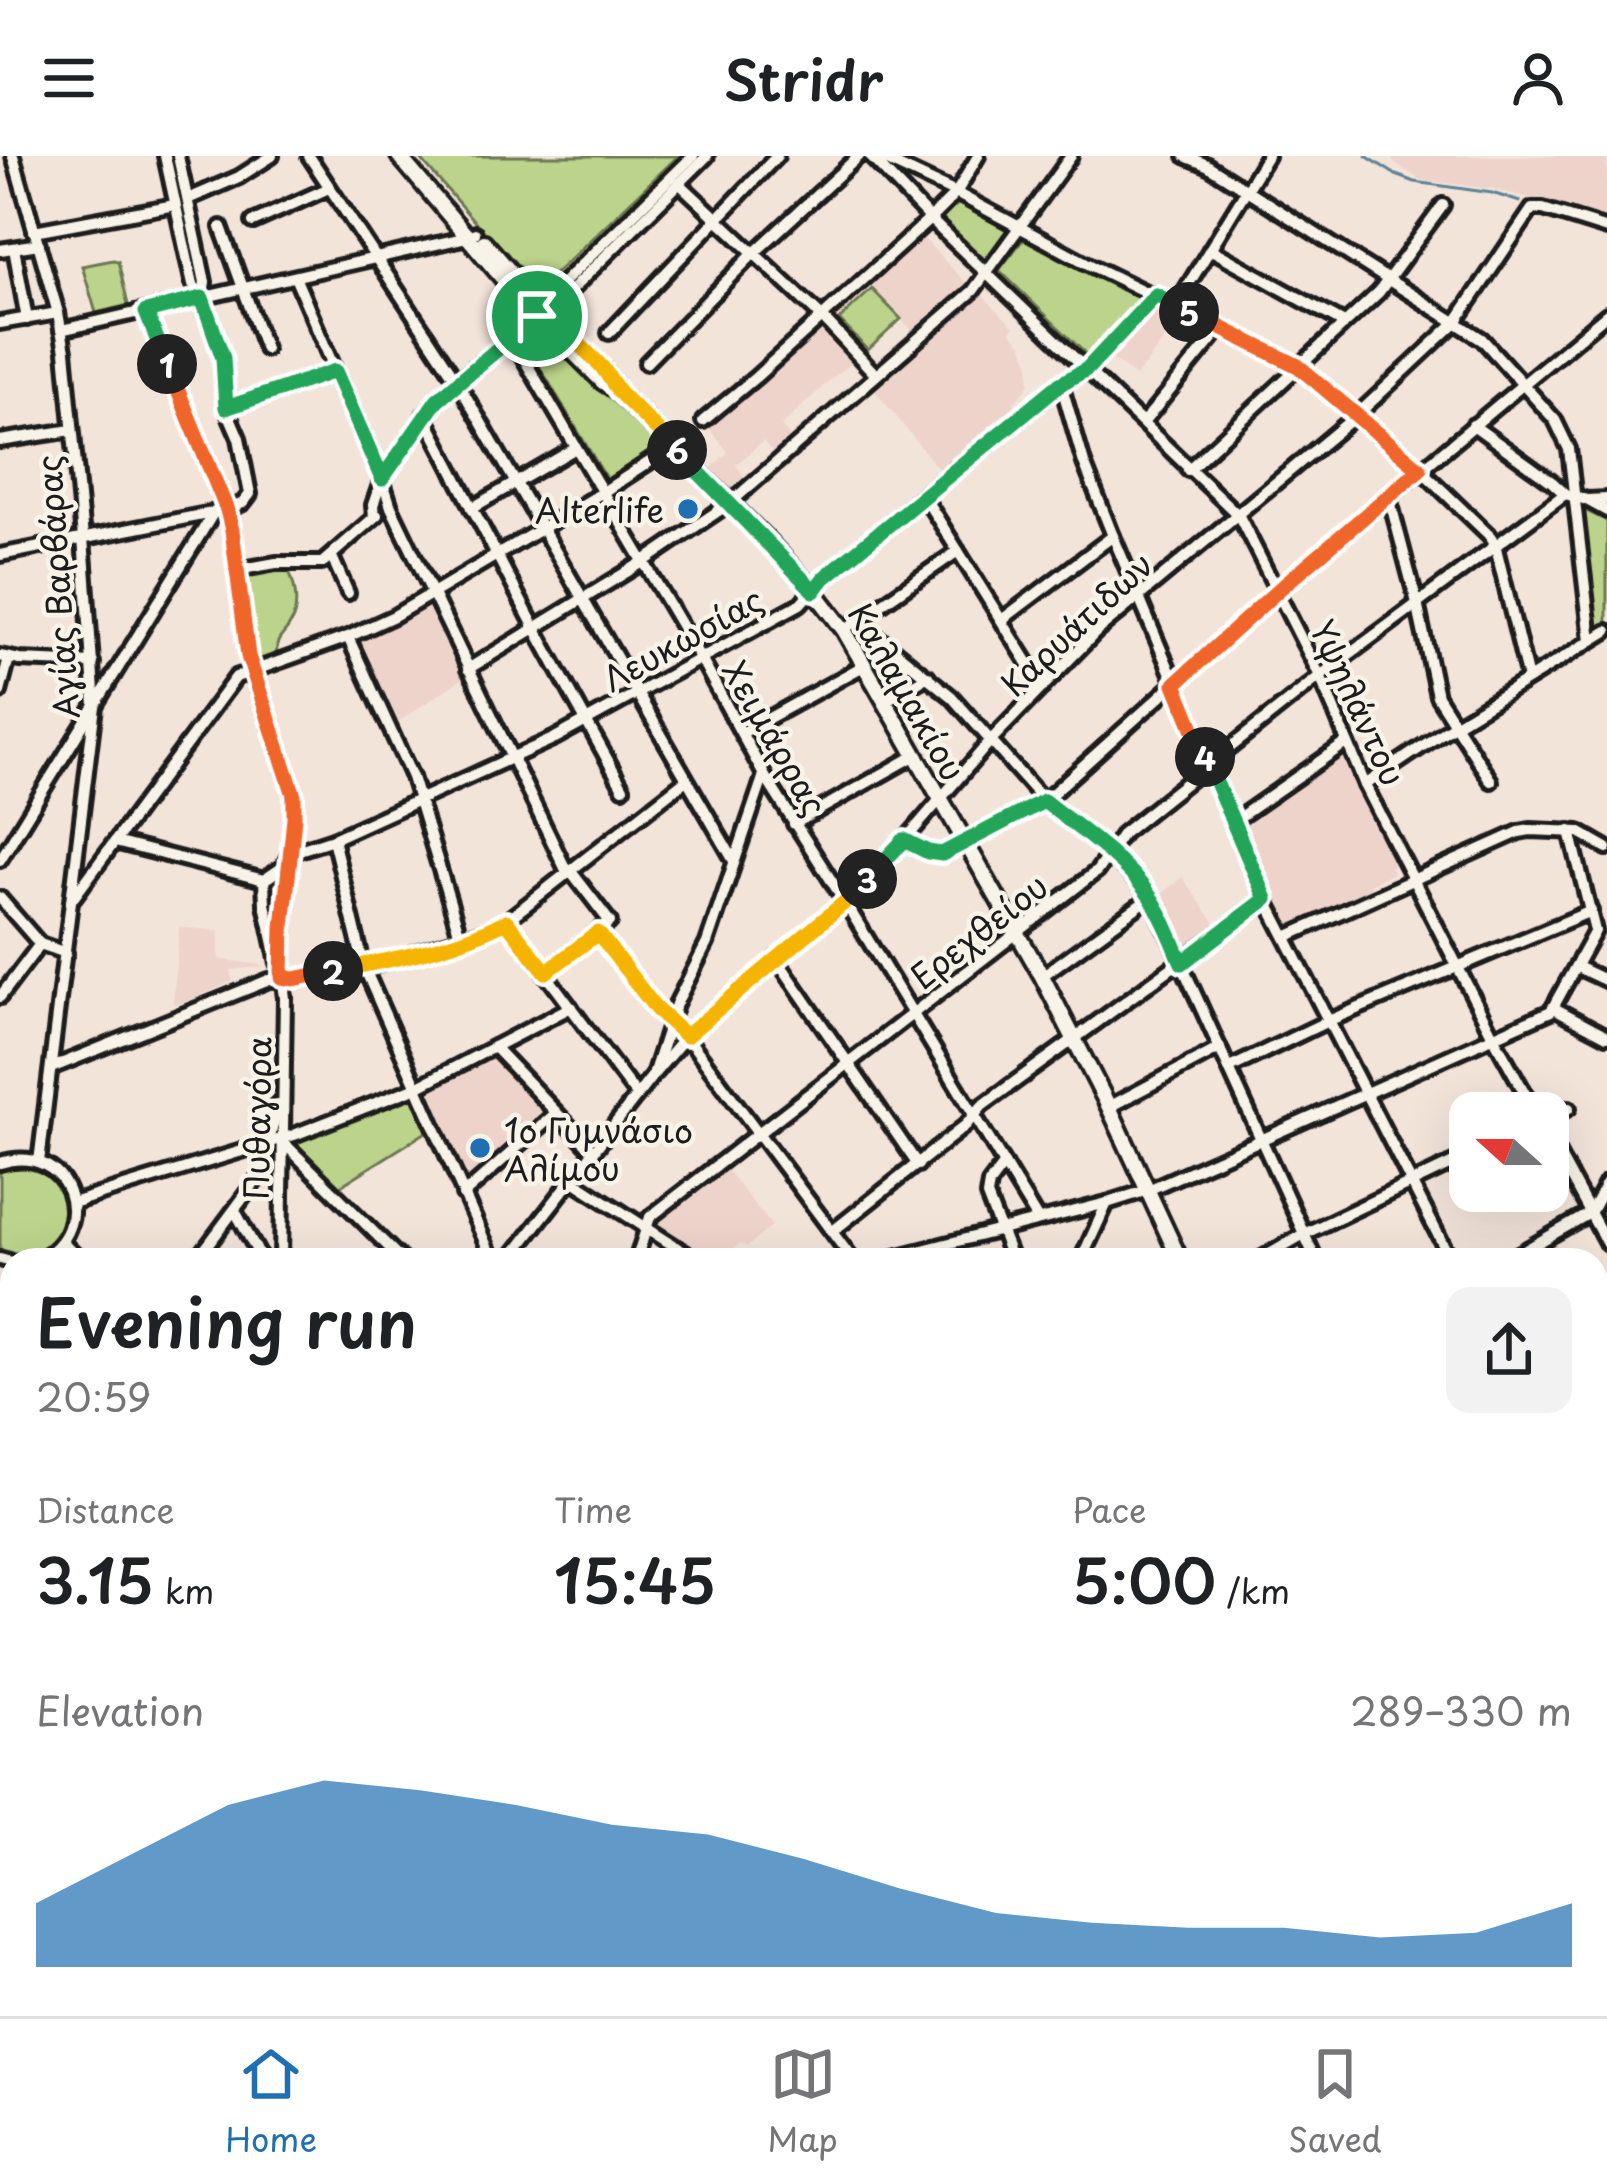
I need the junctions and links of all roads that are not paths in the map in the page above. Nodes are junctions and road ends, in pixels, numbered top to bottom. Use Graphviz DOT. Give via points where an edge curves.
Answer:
graph roads {
  1 [pos="13,156"];
  2 [pos="165,156"];
  3 [pos="178,156"];
  4 [pos="272,156"];
  5 [pos="308,156"];
  6 [pos="399,156"];
  7 [pos="410,156"];
  8 [pos="693,156"];
  9 [pos="707,156"];
  10 [pos="777,156"];
  11 [pos="859,156"];
  12 [pos="978,156"];
  13 [pos="1071,156"];
  14 [pos="1185,156"];
  15 [pos="1267,156"];
  16 [pos="870,157"];
  17 [pos="680,183"];
  18 [pos="329,188"];
  19 [pos="1246,189"];
  20 [pos="956,193"];
  21 [pos="188,199"];
  22 [pos="175,205"];
  23 [pos="1443,205"];
  24 [pos="931,219"];
  25 [pos="716,220"];
  26 [pos="253,222"];
  27 [pos="221,226"];
  28 [pos="1019,227"];
  29 [pos="34,230"];
  30 [pos="1607,230"];
  31 [pos="471,234"];
  32 [pos="38,244"];
  33 [pos="7,249"];
  34 [pos="1210,249"];
  35 [pos="753,254"];
  36 [pos="375,260"];
  37 [pos="986,272"];
  38 [pos="295,278"];
  39 [pos="1389,281"];
  40 [pos="243,290"];
  41 [pos="1156,295"];
  42 [pos="202,298"];
  43 [pos="1176,305"];
  44 [pos="146,312"];
  45 [pos="542,312"];
  46 [pos="58,313"];
  47 [pos="1607,314"];
  48 [pos="822,317"];
  49 [pos="27,319"];
  50 [pos="1456,322"];
  51 [pos="0,323"];
  52 [pos="1344,323"];
  53 [pos="1221,328"];
  54 [pos="61,330"];
  55 [pos="609,333"];
  56 [pos="512,338"];
  57 [pos="265,349"];
  58 [pos="646,363"];
  59 [pos="1298,366"];
  60 [pos="1087,369"];
  61 [pos="335,371"];
  62 [pos="876,375"];
  63 [pos="457,381"];
  64 [pos="1523,382"];
  65 [pos="1060,384"];
  66 [pos="226,408"];
  67 [pos="424,415"];
  68 [pos="1357,415"];
  69 [pos="704,421"];
  70 [pos="1143,423"];
  71 [pos="1473,425"];
  72 [pos="72,430"];
  73 [pos="0,441"];
  74 [pos="674,446"];
  75 [pos="576,448"];
  76 [pos="1571,465"];
  77 [pos="1420,469"];
  78 [pos="1188,470"];
  79 [pos="382,479"];
  80 [pos="1552,482"];
  81 [pos="516,484"];
  82 [pos="603,492"];
  83 [pos="923,495"];
  84 [pos="1389,497"];
  85 [pos="1576,497"];
  86 [pos="1607,499"];
  87 [pos="730,503"];
  88 [pos="391,507"];
  89 [pos="472,508"];
  90 [pos="221,511"];
  91 [pos="1607,511"];
  92 [pos="1239,516"];
  93 [pos="374,517"];
  94 [pos="542,527"];
  95 [pos="1113,536"];
  96 [pos="83,538"];
  97 [pos="1495,544"];
  98 [pos="958,551"];
  99 [pos="496,553"];
  100 [pos="0,555"];
  101 [pos="332,557"];
  102 [pos="643,562"];
  103 [pos="237,570"];
  104 [pos="814,591"];
  105 [pos="1277,592"];
  106 [pos="348,593"];
  107 [pos="431,593"];
  108 [pos="1139,597"];
  109 [pos="583,600"];
  110 [pos="1417,603"];
  111 [pos="1003,619"];
  112 [pos="857,620"];
  113 [pos="535,628"];
  114 [pos="844,630"];
  115 [pos="1599,635"];
  116 [pos="348,637"];
  117 [pos="4,657"];
  118 [pos="701,659"];
  119 [pos="93,663"];
  120 [pos="865,665"];
  121 [pos="468,669"];
  122 [pos="253,670"];
  123 [pos="928,676"];
  124 [pos="1320,676"];
  125 [pos="1528,679"];
  126 [pos="1175,684"];
  127 [pos="1043,687"];
  128 [pos="0,692"];
  129 [pos="636,694"];
  130 [pos="885,701"];
  131 [pos="95,706"];
  132 [pos="586,722"];
  133 [pos="1454,725"];
  134 [pos="742,733"];
  135 [pos="992,739"];
  136 [pos="1346,743"];
  137 [pos="916,755"];
  138 [pos="512,758"];
  139 [pos="1210,766"];
  140 [pos="764,775"];
  141 [pos="686,780"];
  142 [pos="1491,781"];
  143 [pos="1365,785"];
  144 [pos="623,788"];
  145 [pos="940,799"];
  146 [pos="419,800"];
  147 [pos="1044,801"];
  148 [pos="1234,821"];
  149 [pos="794,824"];
  150 [pos="1570,831"];
  151 [pos="333,839"];
  152 [pos="904,840"];
  153 [pos="115,842"];
  154 [pos="964,843"];
  155 [pos="1607,848"];
  156 [pos="290,853"];
  157 [pos="1110,853"];
  158 [pos="0,860"];
  159 [pos="734,861"];
  160 [pos="569,871"];
  161 [pos="1414,879"];
  162 [pos="264,880"];
  163 [pos="1151,897"];
  164 [pos="0,898"];
  165 [pos="1266,899"];
  166 [pos="72,900"];
  167 [pos="845,902"];
  168 [pos="1591,911"];
  169 [pos="506,921"];
  170 [pos="598,933"];
  171 [pos="1017,933"];
  172 [pos="1286,937"];
  173 [pos="461,939"];
  174 [pos="40,944"];
  175 [pos="66,953"];
  176 [pos="776,958"];
  177 [pos="1182,963"];
  178 [pos="1459,966"];
  179 [pos="364,967"];
  180 [pos="1577,967"];
  181 [pos="546,972"];
  182 [pos="1042,976"];
  183 [pos="282,977"];
  184 [pos="1607,981"];
  185 [pos="0,998"];
  186 [pos="571,1007"];
  187 [pos="1554,1008"];
  188 [pos="912,1015"];
  189 [pos="1328,1021"];
  190 [pos="669,1023"];
  191 [pos="686,1036"];
  192 [pos="1493,1036"];
  193 [pos="1607,1036"];
  194 [pos="1074,1039"];
  195 [pos="494,1046"];
  196 [pos="1220,1048"];
  197 [pos="848,1064"];
  198 [pos="51,1068"];
  199 [pos="1229,1068"];
  200 [pos="653,1075"];
  201 [pos="417,1087"];
  202 [pos="1524,1092"];
  203 [pos="1364,1093"];
  204 [pos="637,1096"];
  205 [pos="1109,1108"];
  206 [pos="556,1113"];
  207 [pos="974,1116"];
  208 [pos="758,1131"];
  209 [pos="1261,1140"];
  210 [pos="275,1142"];
  211 [pos="246,1150"];
  212 [pos="594,1152"];
  213 [pos="39,1162"];
  214 [pos="0,1163"];
  215 [pos="1004,1164"];
  216 [pos="918,1165"];
  217 [pos="1449,1165"];
  218 [pos="263,1171"];
  219 [pos="1569,1174"];
  220 [pos="572,1180"];
  221 [pos="1607,1182"];
  222 [pos="1410,1183"];
  223 [pos="1148,1190"];
  224 [pos="463,1195"];
  225 [pos="72,1203"];
  226 [pos="1107,1203"];
  227 [pos="236,1211"];
  228 [pos="1590,1213"];
  229 [pos="1038,1220"];
  230 [pos="645,1227"];
  231 [pos="1000,1230"];
  232 [pos="833,1231"];
  233 [pos="1304,1234"];
  234 [pos="62,1242"];
  235 [pos="1607,1244"];
  236 [pos="56,1248"];
  237 [pos="68,1248"];
  238 [pos="207,1248"];
  239 [pos="256,1248"];
  240 [pos="279,1248"];
  241 [pos="389,1248"];
  242 [pos="487,1248"];
  243 [pos="518,1248"];
  244 [pos="639,1248"];
  245 [pos="677,1248"];
  246 [pos="845,1248"];
  247 [pos="930,1248"];
  248 [pos="1007,1248"];
  249 [pos="1086,1248"];
  250 [pos="1175,1248"];
  251 [pos="1280,1248"];
  252 [pos="1310,1248"];
  253 [pos="1445,1248"];
  254 [pos="1529,1248"];
  255 [pos="0,1545"];
  256 [pos="0,1555"];
  1 -- 29 [label="street, Αγίας Βαρβάρας"];
  2 -- 22 [label="street, Πυθαγόρα"];
  3 -- 21 [label="street, Πυθαγόρα"];
  4 -- 21 [label="street"];
  5 -- 18 [label="street"];
  6 -- 31 [label="main road"];
  7 -- 31 [label="main road"];
  8 -- 45 [label="street"];
  9 -- 17 [label="street"];
  10 -- 25 [label="street"];
  11 -- 35 [label="street"];
  12 -- 20 [label="street"];
  13 -- 28 [label="street"];
  14 -- 19 [label="street"];
  15 -- 19 [label="street"];
  16 -- 20 [label="street"];
  16 -- 24 [label="street, Υψηλάντου"];
  17 -- 25 [label="street"];
  17 -- 45 [label="street"];
  18 -- 26 [label="street"];
  18 -- 36 [label="street"];
  19 -- 34 [label="street"];
  19 -- 39 [label="street"];
  20 -- 24 [label="street"];
  20 -- 28 [label="street"];
  21 -- 42 [label="street, Πυθαγόρα"];
  22 -- 29 [label="street"];
  22 -- 42 [label="street, Πυθαγόρα"];
  23 -- 39 [label="street"];
  24 -- 37 [label="street, Υψηλάντου"];
  24 -- 48 [label="street"];
  25 -- 35 [label="street"];
  25 -- 55 [label="street"];
  27 -- 40 [label="street"];
  28 -- 37 [label="street"];
  28 -- 41 [label="street"];
  29 -- 32 [label="street, Αγίας Βαρβάρας"];
  30 -- 50 [label="street, Καρυάτιδων" via="1532,209"];
  31 -- 36 [label="street"];
  31 -- 45 [label="main road, Καλαμακίου"];
  32 -- 33 [label="street"];
  32 -- 46 [label="street, Αγίας Βαρβάρας"];
  33 -- 49 [label="street"];
  34 -- 43 [label="street"];
  34 -- 52 [label="street"];
  35 -- 48 [label="street"];
  35 -- 58 [label="street"];
  36 -- 38 [label="street"];
  36 -- 63 [label="street"];
  37 -- 60 [label="street, Υψηλάντου"];
  37 -- 62 [label="street"];
  38 -- 40 [label="street"];
  38 -- 61 [label="street"];
  39 -- 50 [label="street"];
  39 -- 52 [label="street"];
  40 -- 42 [label="street"];
  40 -- 57 [label="street"];
  41 -- 43 [label="street"];
  41 -- 60 [label="street, Λευκωσίας"];
  42 -- 44 [label="street"];
  42 -- 66 [label="street, Πυθαγόρα" via="223,358"];
  43 -- 53 [label="street"];
  44 -- 54 [label="street"];
  44 -- 90 [label="street"];
  45 -- 56 [label="street"];
  45 -- 74 [label="main road, Καλαμακίου"];
  46 -- 49 [label="street"];
  46 -- 54 [label="street, Αγίας Βαρβάρας"];
  47 -- 64 [label="street"];
  48 -- 62 [label="street"];
  48 -- 69 [label="street"];
  49 -- 51 [label="street"];
  50 -- 64 [label="street"];
  50 -- 68 [label="street, Καρυάτιδων"];
  52 -- 59 [label="street"];
  53 -- 59 [label="street"];
  53 -- 70 [label="street"];
  54 -- 72 [label="street, Αγίας Βαρβάρας"];
  56 -- 63 [label="street"];
  56 -- 75 [label="street, Χειμάρρας"];
  59 -- 68 [label="street"];
  59 -- 78 [label="street"];
  60 -- 65 [label="street, Λευκωσίας"];
  60 -- 70 [label="street, Υψηλάντου"];
  61 -- 66 [label="street"];
  61 -- 79 [label="street"];
  62 -- 87 [label="street"];
  63 -- 67 [label="street"];
  63 -- 81 [label="street"];
  64 -- 71 [label="street"];
  64 -- 76 [label="street" via="1561,428"];
  65 -- 83 [label="street, Λευκωσίας"];
  65 -- 95 [label="street"];
  66 -- 90 [label="street, Πυθαγόρα" via="250,490 243,503"];
  67 -- 79 [label="street"];
  67 -- 89 [label="street"];
  68 -- 77 [label="street"];
  68 -- 92 [label="street, Καρυάτιδων"];
  70 -- 78 [label="street, Υψηλάντου"];
  71 -- 77 [label="street"];
  71 -- 80 [label="street"];
  72 -- 73 [label="street"];
  72 -- 96 [label="street, Αγίας Βαρβάρας"];
  74 -- 82 [label="street"];
  74 -- 87 [label="main road, Καλαμακίου"];
  75 -- 81 [label="street"];
  75 -- 82 [label="street, Χειμάρρας"];
  76 -- 80 [label="street"];
  76 -- 85 [label="street"];
  77 -- 84 [label="street"];
  77 -- 97 [label="street"];
  78 -- 92 [label="street, Υψηλάντου"];
  79 -- 88 [label="street"];
  79 -- 93 [label="street"];
  80 -- 85 [label="street"];
  81 -- 89 [label="street"];
  81 -- 94 [label="street"];
  82 -- 94 [label="street"];
  82 -- 102 [label="street, Χειμάρρας"];
  83 -- 98 [label="street"];
  83 -- 104 [label="street, Λευκωσίας"];
  84 -- 105 [label="street"];
  84 -- 110 [label="street"];
  85 -- 86 [label="street"];
  85 -- 91 [label="street"];
  85 -- 97 [label="street, Ερεχθείου"];
  85 -- 115 [label="street"];
  87 -- 102 [label="street"];
  87 -- 104 [label="main road, Καλαμακίου"];
  88 -- 93 [label="street"];
  88 -- 107 [label="street"];
  89 -- 99 [label="street"];
  90 -- 96 [label="street"];
  90 -- 103 [label="street, Πυθαγόρα"];
  90 -- 131 [label="street"];
  92 -- 105 [label="street, Υψηλάντου"];
  92 -- 108 [label="street, Καρυάτιδων"];
  93 -- 101 [label="street"];
  94 -- 99 [label="street"];
  94 -- 109 [label="street"];
  95 -- 108 [label="street"];
  95 -- 111 [label="street"];
  96 -- 100 [label="street"];
  96 -- 119 [label="street, Αγίας Βαρβάρας"];
  97 -- 110 [label="street, Ερεχθείου"];
  97 -- 125 [label="street"];
  98 -- 111 [label="street"];
  98 -- 112 [label="street"];
  99 -- 107 [label="street"];
  99 -- 113 [label="street"];
  101 -- 103 [label="street"];
  101 -- 106 [label="street"];
  102 -- 109 [label="street"];
  102 -- 118 [label="street, Χειμάρρας"];
  103 -- 122 [label="street, Πυθαγόρα"];
  104 -- 114 [label="main road, Καλαμακίου"];
  104 -- 118 [label="street, Λευκωσίας"];
  105 -- 124 [label="street, Υψηλάντου"];
  105 -- 126 [label="street"];
  107 -- 116 [label="street"];
  107 -- 121 [label="street"];
  108 -- 126 [label="street"];
  108 -- 127 [label="street, Καρυάτιδων"];
  109 -- 113 [label="street"];
  109 -- 129 [label="street"];
  110 -- 124 [label="street, Ερεχθείου"];
  110 -- 133 [label="street" via="1437,696"];
  111 -- 127 [label="street"];
  112 -- 114 [label="street"];
  112 -- 123 [label="street"];
  113 -- 121 [label="street"];
  113 -- 132 [label="street"];
  114 -- 120 [label="main road, Καλαμακίου"];
  115 -- 125 [label="street"];
  116 -- 122 [label="street"];
  116 -- 146 [label="street"];
  117 -- 119 [label="street"];
  117 -- 128 [label="street"];
  118 -- 129 [label="street, Λευκωσίας"];
  118 -- 134 [label="street, Χειμάρρας"];
  119 -- 131 [label="street, Αγίας Βαρβάρας"];
  120 -- 130 [label="main road, Καλαμακίου"];
  120 -- 134 [label="street"];
  121 -- 138 [label="street"];
  122 -- 153 [label="street" via="229,684"];
  122 -- 156 [label="street, Πυθαγόρα" via="294,795"];
  123 -- 130 [label="street"];
  123 -- 135 [label="street"];
  124 -- 136 [label="street, Υψηλάντου"];
  124 -- 139 [label="street, Ερεχθείου"];
  125 -- 133 [label="street"];
  126 -- 139 [label="street"];
  126 -- 147 [label="street"];
  127 -- 135 [label="street, Καρυάτιδων"];
  129 -- 132 [label="street, Λευκωσίας"];
  129 -- 141 [label="street"];
  130 -- 137 [label="main road, Καλαμακίου"];
  131 -- 158 [label="street"];
  131 -- 166 [label="street, Αγίας Βαρβάρας"];
  132 -- 138 [label="street, Λευκωσίας"];
  132 -- 144 [label="street"];
  133 -- 142 [label="street"];
  133 -- 143 [label="street"];
  134 -- 140 [label="street, Χειμάρρας"];
  135 -- 145 [label="street, Καρυάτιδων"];
  135 -- 147 [label="street"];
  136 -- 143 [label="street, Υψηλάντου"];
  136 -- 148 [label="street"];
  137 -- 145 [label="main road, Καλαμακίου"];
  137 -- 149 [label="street"];
  138 -- 146 [label="street, Λευκωσίας"];
  138 -- 160 [label="street"];
  139 -- 148 [label="street"];
  139 -- 157 [label="street, Ερεχθείου" via="1123,833"];
  140 -- 149 [label="street, Χειμάρρας"];
  140 -- 159 [label="street"];
  141 -- 159 [label="street"];
  141 -- 160 [label="street"];
  143 -- 161 [label="street, Υψηλάντου"];
  145 -- 152 [label="street, Καρυάτιδων"];
  145 -- 154 [label="main road, Καλαμακίου"];
  146 -- 151 [label="street, Λευκωσίας"];
  146 -- 173 [label="street"];
  147 -- 154 [label="street"];
  147 -- 157 [label="street"];
  148 -- 165 [label="street"];
  149 -- 167 [label="street, Χειμάρρας"];
  150 -- 155 [label="street"];
  150 -- 161 [label="street" via="1519,832"];
  150 -- 168 [label="street"];
  151 -- 156 [label="street, Λευκωσίας"];
  151 -- 179 [label="street"];
  152 -- 154 [label="street" via="935,854"];
  152 -- 167 [label="street, Καρυάτιδων"];
  153 -- 162 [label="street"];
  153 -- 166 [label="street"];
  154 -- 171 [label="main road, Καλαμακίου"];
  156 -- 162 [label="street"];
  156 -- 183 [label="street, Πυθαγόρα"];
  157 -- 163 [label="street"];
  157 -- 171 [label="street, Ερεχθείου"];
  159 -- 190 [label="street"];
  160 -- 169 [label="street"];
  160 -- 170 [label="street" via="610,922"];
  161 -- 172 [label="street"];
  161 -- 178 [label="street, Υψηλάντου"];
  162 -- 183 [label="street, Πυθαγόρα"];
  163 -- 177 [label="street"];
  163 -- 182 [label="street"];
  164 -- 174 [label="street"];
  165 -- 172 [label="street"];
  165 -- 177 [label="street"];
  166 -- 175 [label="street, Αγίας Βαρβάρας"];
  167 -- 176 [label="street, Καρυάτιδων"];
  167 -- 188 [label="street, Χειμάρρας"];
  168 -- 178 [label="street"];
  168 -- 180 [label="street" via="1594,935"];
  169 -- 173 [label="street"];
  169 -- 181 [label="street"];
  170 -- 181 [label="street"];
  170 -- 190 [label="street"];
  171 -- 182 [label="main road, Καλαμακίου"];
  171 -- 188 [label="street, Ερεχθείου"];
  172 -- 189 [label="street"];
  173 -- 179 [label="street"];
  174 -- 175 [label="street"];
  174 -- 185 [label="street"];
  175 -- 198 [label="street, Αγίας Βαρβάρας"];
  176 -- 191 [label="street, Καρυάτιδων"];
  176 -- 197 [label="street"];
  177 -- 194 [label="street"];
  177 -- 196 [label="street"];
  178 -- 189 [label="street"];
  178 -- 192 [label="street, Υψηλάντου"];
  179 -- 183 [label="street"];
  179 -- 201 [label="street"];
  180 -- 184 [label="street"];
  180 -- 187 [label="street"];
  181 -- 186 [label="street"];
  182 -- 194 [label="main road, Καλαμακίου"];
  183 -- 198 [label="street"];
  183 -- 210 [label="street, Πυθαγόρα"];
  186 -- 195 [label="street"];
  186 -- 204 [label="street"];
  187 -- 192 [label="street"];
  187 -- 193 [label="street"];
  188 -- 197 [label="street, Ερεχθείου"];
  188 -- 207 [label="street, Χειμάρρας"];
  189 -- 199 [label="street"];
  189 -- 203 [label="street"];
  190 -- 191 [label="street"];
  190 -- 200 [label="street"];
  191 -- 200 [label="street, Καρυάτιδων"];
  191 -- 208 [label="street"];
  192 -- 202 [label="street, Υψηλάντου"];
  192 -- 203 [label="street"];
  194 -- 205 [label="main road, Καλαμακίου"];
  194 -- 207 [label="street"];
  195 -- 201 [label="street"];
  195 -- 206 [label="street"];
  196 -- 199 [label="street"];
  196 -- 205 [label="street"];
  197 -- 208 [label="street, Ερεχθείου"];
  197 -- 216 [label="street"];
  198 -- 213 [label="street, Αγίας Βαρβάρας"];
  199 -- 209 [label="street"];
  200 -- 204 [label="street, Καρυάτιδων"];
  201 -- 210 [label="street"];
  201 -- 224 [label="street"];
  203 -- 209 [label="street"];
  203 -- 222 [label="street"];
  204 -- 212 [label="street, Καρυάτιδων"];
  205 -- 223 [label="main road, Καλαμακίου"];
  206 -- 212 [label="street"];
  206 -- 224 [label="street"];
  207 -- 215 [label="street, Χειμάρρας"];
  207 -- 216 [label="street"];
  208 -- 230 [label="street, Ερεχθείου"];
  208 -- 232 [label="street"];
  209 -- 223 [label="street"];
  209 -- 233 [label="street"];
  210 -- 211 [label="street"];
  210 -- 218 [label="street"];
  210 -- 240 [label="street, Πυθαγόρα"];
  210 -- 241 [label="street"];
  211 -- 218 [label="street, Πυθαγόρα"];
  211 -- 225 [label="street"];
  212 -- 220 [label="street, Καρυάτιδων"];
  213 -- 214 [label="street"];
  213 -- 225 [label="street" via="64,1181"];
  215 -- 229 [label="street, Χειμάρρας"];
  215 -- 231 [label="street" via="987,1190"];
  216 -- 232 [label="street"];
  217 -- 222 [label="street"];
  218 -- 227 [label="street"];
  219 -- 228 [label="street"];
  220 -- 230 [label="street"];
  220 -- 243 [label="street, Καρυάτιδων"];
  221 -- 228 [label="street"];
  222 -- 233 [label="street"];
  222 -- 253 [label="street"];
  223 -- 226 [label="street"];
  223 -- 250 [label="main road, Καλαμακίου"];
  224 -- 242 [label="street"];
  225 -- 234 [label="street"];
  226 -- 229 [label="street"];
  226 -- 249 [label="street"];
  227 -- 238 [label="street"];
  227 -- 239 [label="street, Πυθαγόρα"];
  228 -- 235 [label="street"];
  228 -- 254 [label="street"];
  229 -- 231 [label="street"];
  230 -- 244 [label="street"];
  230 -- 245 [label="street"];
  231 -- 247 [label="street"];
  231 -- 248 [label="street"];
  232 -- 246 [label="street"];
  233 -- 251 [label="street"];
  233 -- 252 [label="street"];
  234 -- 236 [label="street"];
  234 -- 237 [label="street"];
  255 -- 256 [label="street"];
}
